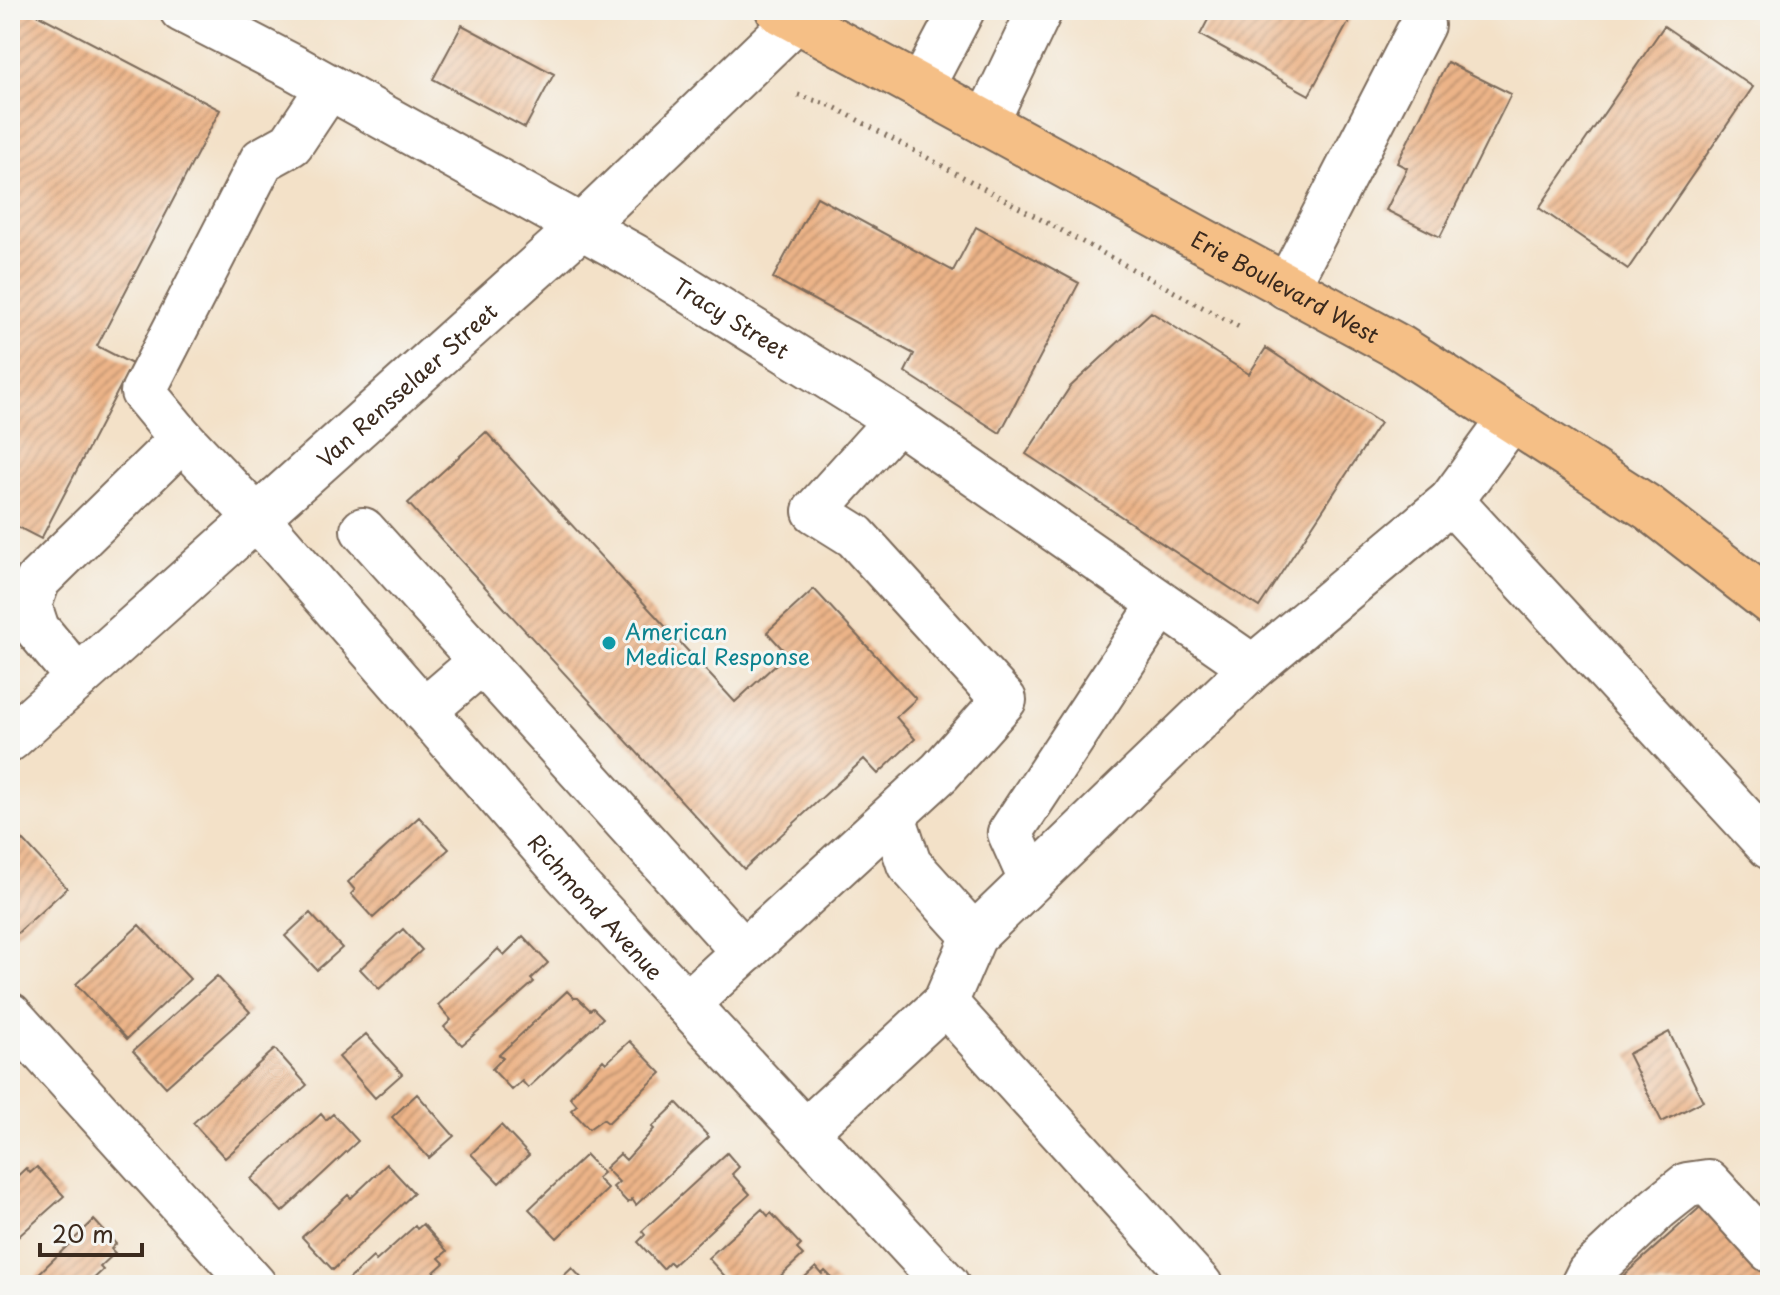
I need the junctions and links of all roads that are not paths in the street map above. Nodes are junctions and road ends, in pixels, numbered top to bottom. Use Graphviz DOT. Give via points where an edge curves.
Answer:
graph roads {
  1 [pos="182,10"];
  2 [pos="962,10"];
  3 [pos="1040,10"];
  4 [pos="787,15"];
  5 [pos="1422,25"];
  6 [pos="329,87"];
  7 [pos="921,88"];
  8 [pos="986,123"];
  9 [pos="581,227"];
  10 [pos="1287,287"];
  11 [pos="1511,419"];
  12 [pos="897,420"];
  13 [pos="182,439"];
  14 [pos="1451,501"];
  15 [pos="256,517"];
  16 [pos="363,530"];
  17 [pos="20,599"];
  18 [pos="1770,602"];
  19 [pos="1161,604"];
  20 [pos="482,661"];
  21 [pos="1253,667"];
  22 [pos="78,678"];
  23 [pos="424,711"];
  24 [pos="10,739"];
  25 [pos="893,816"];
  26 [pos="1770,847"];
  27 [pos="1031,880"];
  28 [pos="974,936"];
  29 [pos="744,952"];
  30 [pos="945,1003"];
  31 [pos="687,1004"];
  32 [pos="10,1015"];
  33 [pos="805,1132"];
  34 [pos="1770,1250"];
  35 [pos="254,1285"];
  36 [pos="947,1285"];
  37 [pos="1200,1285"];
  38 [pos="1583,1285"];
  1 -- 6 [label="street, Tracy Street"];
  2 -- 7 [label="street"];
  3 -- 8 [label="street"];
  4 -- 7 [label="main road, Erie Boulevard West"];
  4 -- 9 [label="street, Van Rensselaer Street"];
  5 -- 10 [label="street"];
  6 -- 9 [label="street, Tracy Street"];
  6 -- 13 [label="street, Richmond Avenue" via="291,144 262,160 143,392"];
  7 -- 8 [label="main road, Erie Boulevard West"];
  8 -- 10 [label="main road, Erie Boulevard West"];
  9 -- 12 [label="street, Tracy Street"];
  9 -- 15 [label="street, Van Rensselaer Street"];
  10 -- 11 [label="main road, Erie Boulevard West" via="1399,347"];
  11 -- 14 [label="street"];
  11 -- 18 [label="main road, Erie Boulevard West" via="1649,508"];
  12 -- 19 [label="street, Tracy Street"];
  12 -- 25 [label="street" via="815,511 855,536 1004,700"];
  13 -- 15 [label="street, Richmond Avenue"];
  13 -- 17 [label="street"];
  14 -- 21 [label="street"];
  14 -- 26 [label="street"];
  15 -- 22 [label="street, Van Rensselaer Street"];
  15 -- 23 [label="street, Richmond Avenue"];
  16 -- 20 [label="street"];
  17 -- 22 [label="street" via="37,629"];
  19 -- 21 [label="street, Tracy Street"];
  19 -- 27 [label="street" via="1010,833"];
  20 -- 23 [label="street"];
  20 -- 29 [label="street"];
  21 -- 27 [label="street"];
  22 -- 24 [label="street, Van Rensselaer Street"];
  23 -- 31 [label="street, Richmond Avenue"];
  25 -- 28 [label="street" via="909,864"];
  25 -- 29 [label="street"];
  27 -- 28 [label="street"];
  28 -- 30 [label="street"];
  29 -- 31 [label="street"];
  30 -- 33 [label="street"];
  30 -- 37 [label="street"];
  31 -- 33 [label="street, Richmond Avenue"];
  32 -- 35 [label="street"];
  33 -- 36 [label="street, Richmond Avenue"];
  34 -- 38 [label="street" via="1708,1182 1687,1185 1589,1273"];
}
